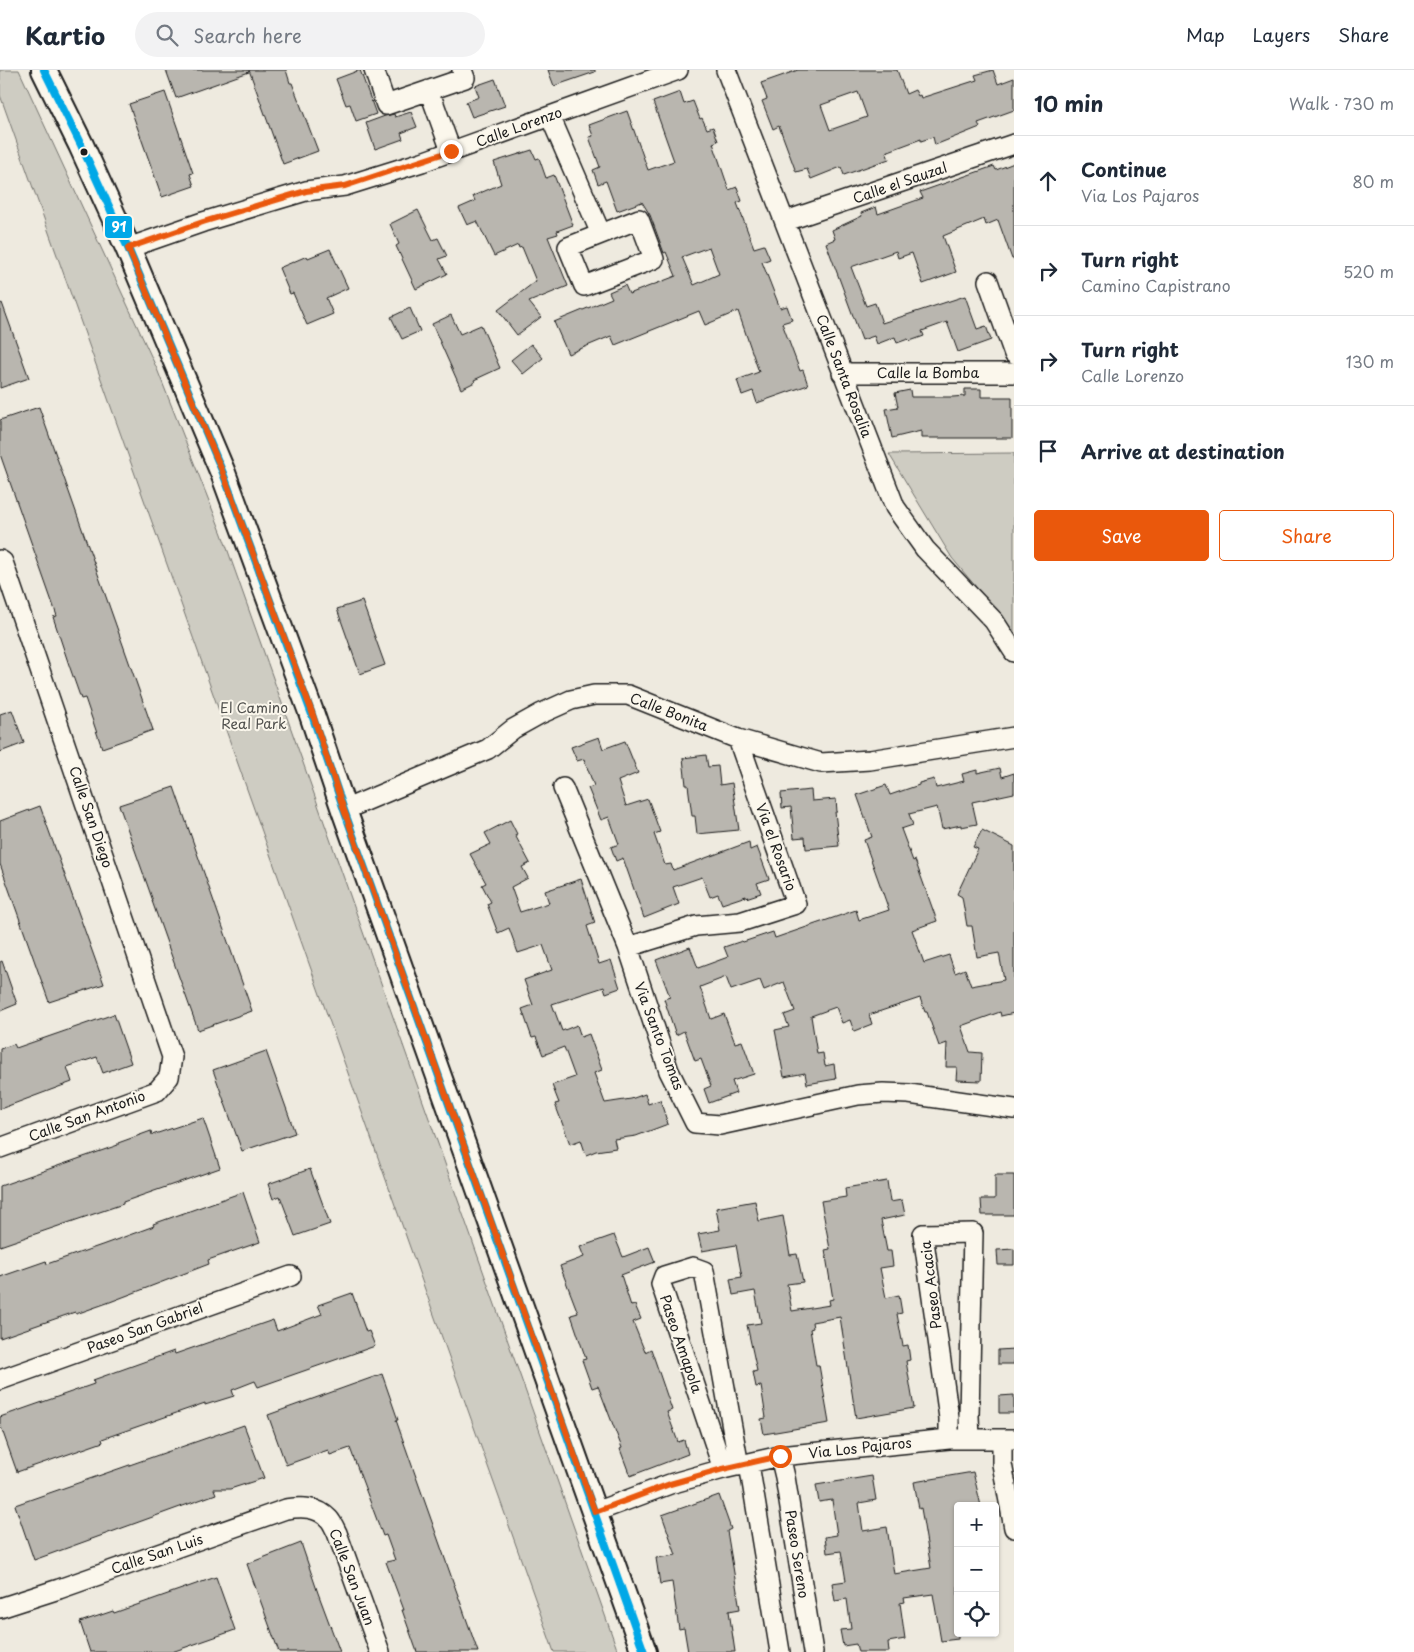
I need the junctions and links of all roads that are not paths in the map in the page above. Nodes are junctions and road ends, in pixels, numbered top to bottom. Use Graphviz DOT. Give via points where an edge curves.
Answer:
graph roads {
  1 [pos="44,70"];
  2 [pos="374,70"];
  3 [pos="462,70"];
  4 [pos="678,70"];
  5 [pos="726,70"];
  6 [pos="634,77"];
  7 [pos="429,90"];
  8 [pos="550,116"];
  9 [pos="1014,144"];
  10 [pos="451,151"];
  11 [pos="786,222"];
  12 [pos="601,234"];
  13 [pos="128,248"];
  14 [pos="988,281"];
  15 [pos="1014,354"];
  16 [pos="842,373"];
  17 [pos="1014,373"];
  18 [pos="0,560"];
  19 [pos="1014,652"];
  20 [pos="1014,737"];
  21 [pos="738,739"];
  22 [pos="563,788"];
  23 [pos="344,810"];
  24 [pos="628,948"];
  25 [pos="169,1077"];
  26 [pos="1014,1109"];
  27 [pos="0,1148"];
  28 [pos="290,1276"];
  29 [pos="0,1380"];
  30 [pos="950,1439"];
  31 [pos="970,1439"];
  32 [pos="1008,1439"];
  33 [pos="780,1456"];
  34 [pos="737,1466"];
  35 [pos="315,1510"];
  36 [pos="595,1512"];
  37 [pos="1014,1528"];
  38 [pos="0,1608"];
  39 [pos="380,1652"];
  40 [pos="644,1652"];
  41 [pos="780,1652"];
  42 [pos="813,1652"];
  1 -- 13 [label="main road"];
  2 -- 7 [label="street" via="386,105"];
  3 -- 7 [label="street" via="465,78"];
  4 -- 6 [label="street, Calle Lorenzo"];
  5 -- 11 [label="street, Calle Santa Rosalia"];
  6 -- 8 [label="street, Calle Lorenzo"];
  7 -- 10 [label="street"];
  8 -- 10 [label="street, Calle Lorenzo"];
  8 -- 12 [label="street"];
  9 -- 11 [label="street, Calle el Sauzal"];
  10 -- 13 [label="street, Calle Lorenzo" via="345,186 306,191 279,199"];
  11 -- 16 [label="street, Calle Santa Rosalia"];
  12 -- 12 [label="street" via="568,246 584,286 654,259 639,219"];
  13 -- 23 [label="main road" via="223,473 312,712"];
  14 -- 15 [label="street"];
  16 -- 17 [label="street, Calle la Bomba"];
  16 -- 19 [label="street, Calle Santa Rosalia" via="895,506 925,549 994,621"];
  18 -- 25 [label="street, Calle San Diego" via="172,1057"];
  20 -- 21 [label="street, Calle Bonita" via="870,760 821,763"];
  21 -- 23 [label="street, Calle Bonita" via="628,694 594,695 571,700 540,714 513,729 488,749"];
  21 -- 24 [label="street, Via el Rosario" via="796,904 740,922 696,926"];
  22 -- 24 [label="street, Via Santo Tomas"];
  23 -- 36 [label="main road"];
  24 -- 26 [label="street, Via Santo Tomas" via="669,1071 695,1123 720,1125 858,1095 883,1093"];
  25 -- 27 [label="street, Calle San Antonio" via="157,1091 136,1100"];
  28 -- 29 [label="street, Paseo San Gabriel"];
  30 -- 31 [label="street, Via Los Pajaros"];
  30 -- 31 [label="street, Paseo Acacia" via="923,1234 973,1233"];
  30 -- 33 [label="street, Via Los Pajaros"];
  31 -- 32 [label="street, Via Los Pajaros"];
  32 -- 37 [label="street" via="1002,1464"];
  33 -- 34 [label="street, Via Los Pajaros"];
  33 -- 42 [label="street, Paseo Sereno"];
  34 -- 34 [label="street, Paseo Amapola" via="704,1271 692,1267 664,1276 661,1284"];
  34 -- 36 [label="street, Via Los Pajaros" via="670,1484"];
  34 -- 41 [label="street"];
  35 -- 38 [label="street, Calle San Luis" via="302,1507 286,1509"];
  35 -- 39 [label="street, Calle San Juan" via="329,1518 337,1533"];
  36 -- 40 [label="main road"];
}
